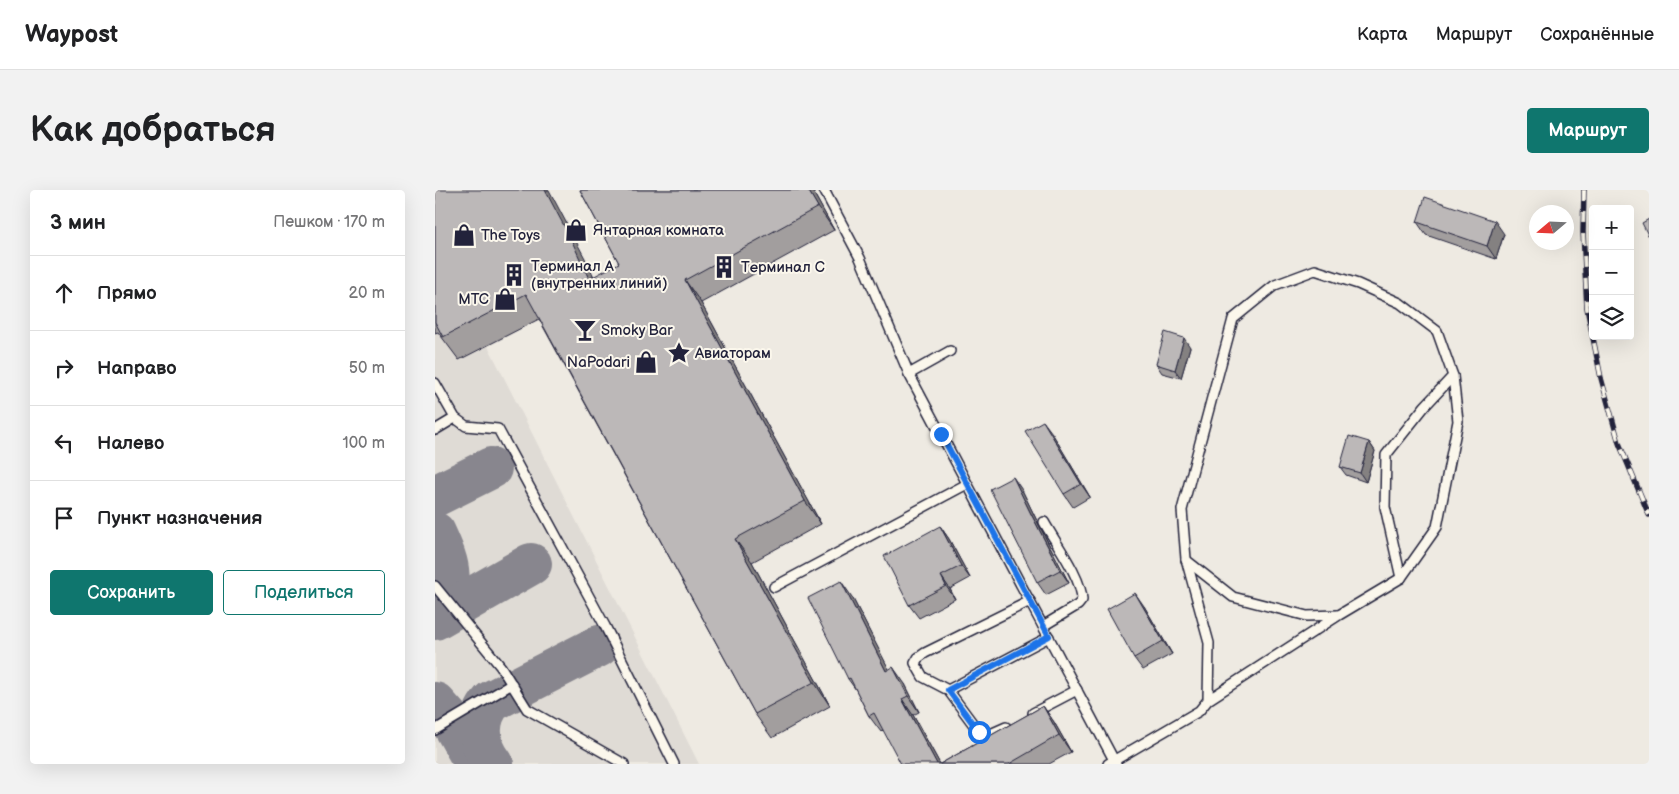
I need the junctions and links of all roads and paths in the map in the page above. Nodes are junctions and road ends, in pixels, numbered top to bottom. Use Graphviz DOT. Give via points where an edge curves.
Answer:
graph roads {
  1 [pos="824,190"];
  2 [pos="950,351"];
  3 [pos="909,374"];
  4 [pos="1453,376"];
  5 [pos="435,383"];
  6 [pos="455,418"];
  7 [pos="435,430"];
  8 [pos="967,484"];
  9 [pos="1044,522"];
  10 [pos="1186,560"];
  11 [pos="1401,578"];
  12 [pos="435,586"];
  13 [pos="774,587"];
  14 [pos="1030,601"];
  15 [pos="1339,614"];
  16 [pos="1043,626"];
  17 [pos="1049,636"];
  18 [pos="512,684"];
  19 [pos="948,690"];
  20 [pos="1077,690"];
  21 [pos="1208,700"];
  22 [pos="1024,718"];
  23 [pos="1015,722"];
  24 [pos="435,730"];
  25 [pos="1113,763"];
  26 [pos="624,764"];
  27 [pos="674,764"];
  1 -- 3 [label="lane" via="860,258"];
  2 -- 3 [label="lane"];
  3 -- 8 [label="lane"];
  4 -- 10 [label="lane" via="1437,331 1400,303 1358,284 1315,270 1275,285 1233,320 1182,510"];
  4 -- 11 [label="lane" via="1458,421 1437,527"];
  4 -- 11 [label="lane" via="1386,455 1385,506"];
  5 -- 6 [label="lane"];
  6 -- 7 [label="lane"];
  6 -- 27 [label="lane" via="466,426 498,429 605,626"];
  8 -- 13 [label="lane"];
  8 -- 14 [label="lane"];
  9 -- 16 [label="lane" via="1078,580 1082,600"];
  10 -- 15 [label="lane" via="1233,597 1307,616"];
  10 -- 21 [label="lane" via="1209,643"];
  11 -- 15 [label="lane"];
  12 -- 18 [label="lane"];
  14 -- 16 [label="lane"];
  14 -- 19 [label="lane" via="918,658 915,663 923,677"];
  15 -- 21 [label="lane"];
  16 -- 17 [label="lane"];
  17 -- 19 [label="lane"];
  17 -- 20 [label="lane"];
  18 -- 24 [label="lane"];
  18 -- 26 [label="lane" via="530,712"];
  19 -- 23 [label="lane" via="979,732 988,735"];
  20 -- 22 [label="lane"];
  20 -- 25 [label="lane"];
  21 -- 25 [label="lane" via="1199,710"];
}
